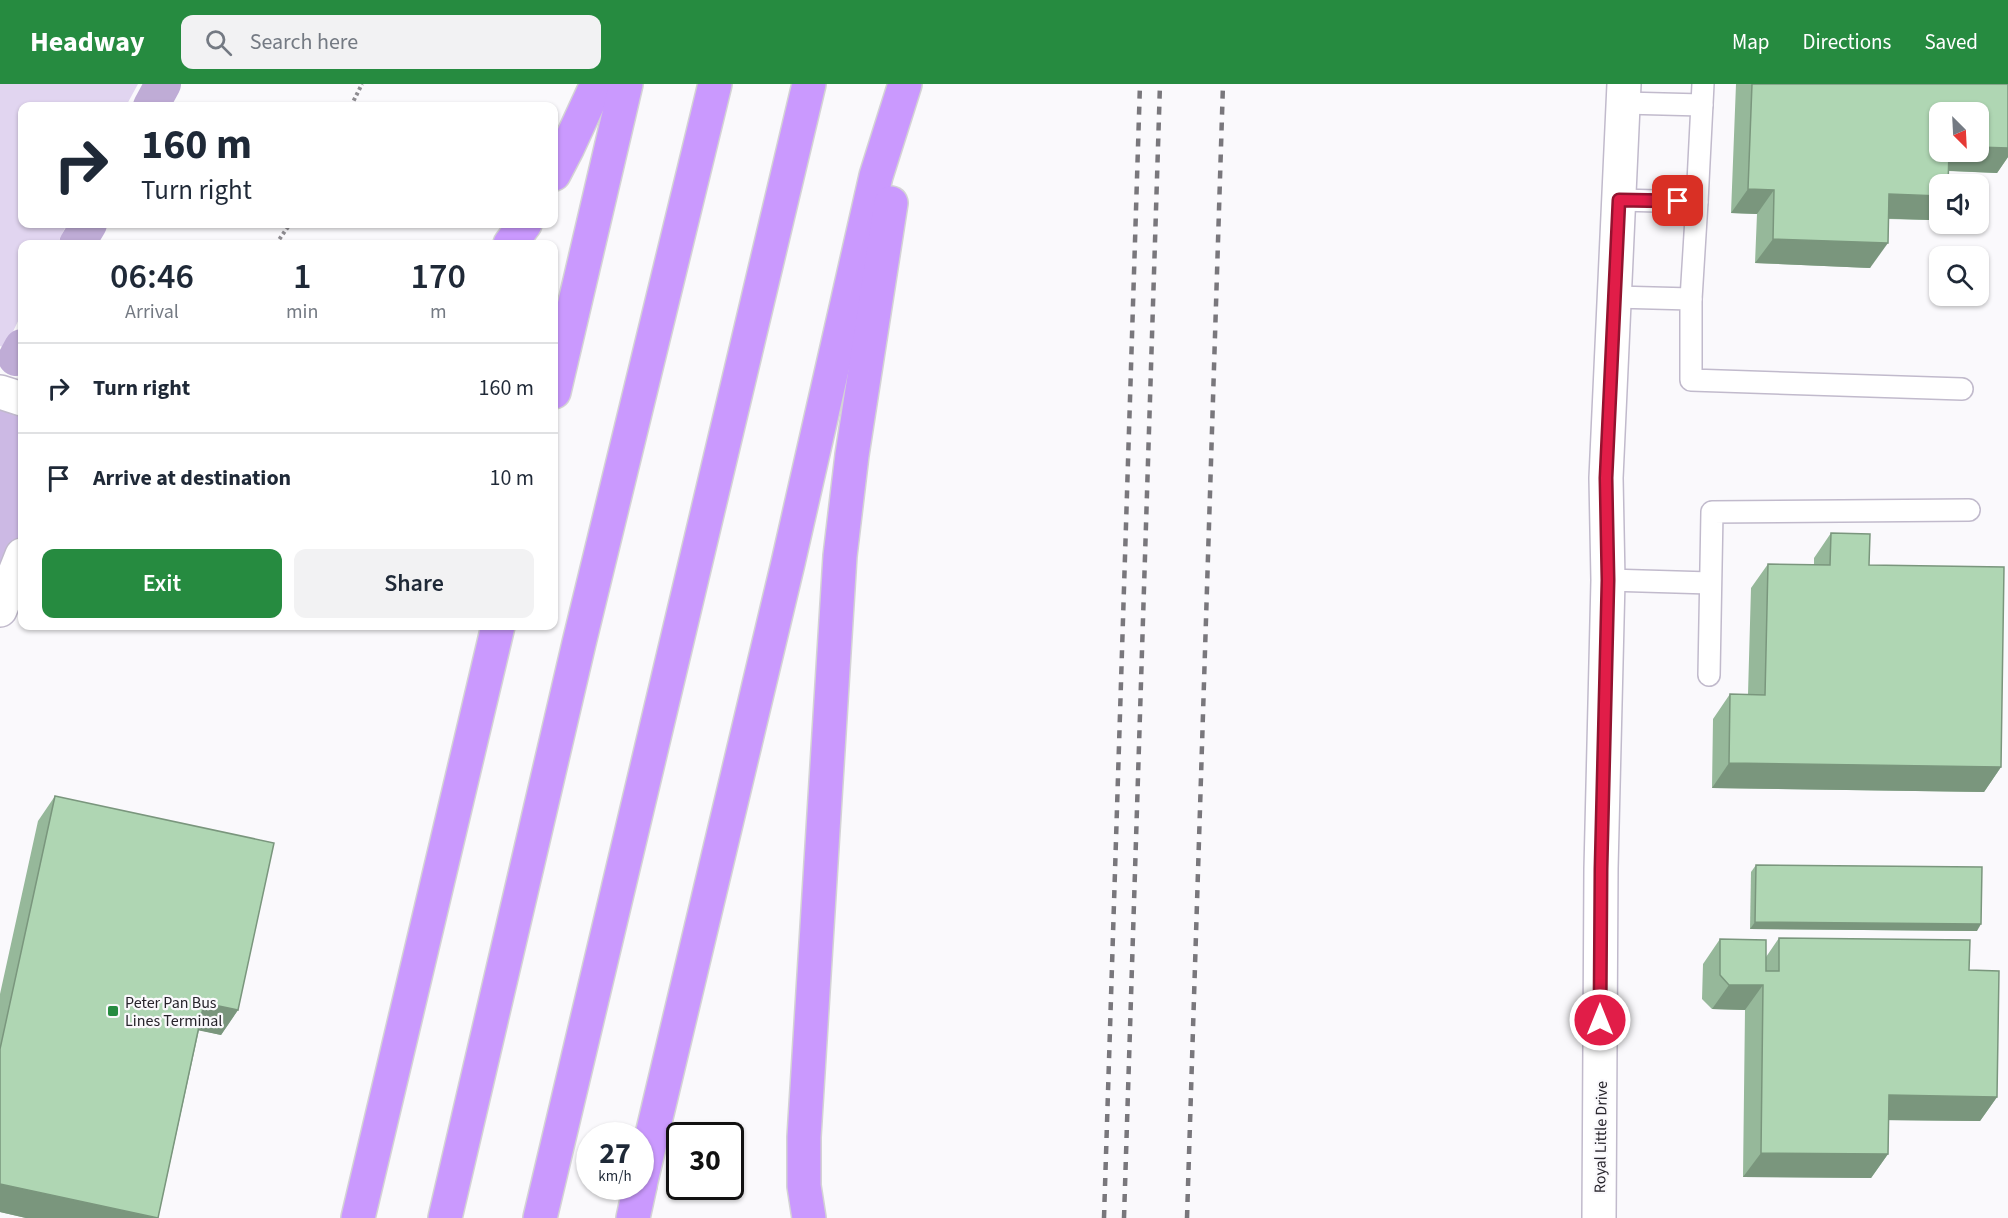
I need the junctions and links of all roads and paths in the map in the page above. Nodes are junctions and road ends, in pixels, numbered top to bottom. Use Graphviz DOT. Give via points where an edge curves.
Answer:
graph roads {
  1 [pos="362,84"];
  2 [pos="597,84"];
  3 [pos="626,84"];
  4 [pos="715,84"];
  5 [pos="809,84"];
  6 [pos="1703,84"];
  7 [pos="904,89"];
  8 [pos="1624,93"];
  9 [pos="353,102"];
  10 [pos="1702,105"];
  11 [pos="558,166"];
  12 [pos="1619,200"];
  13 [pos="1697,202"];
  14 [pos="1615,297"];
  15 [pos="1691,300"];
  16 [pos="558,375"];
  17 [pos="1962,389"];
  18 [pos="0,392"];
  19 [pos="18,398"];
  20 [pos="1969,510"];
  21 [pos="18,565"];
  22 [pos="1608,580"];
  23 [pos="1710,583"];
  24 [pos="0,610"];
  25 [pos="497,630"];
  26 [pos="1709,675"];
  27 [pos="654,1127"];
  28 [pos="637,1200"];
  29 [pos="358,1218"];
  30 [pos="445,1218"];
  31 [pos="540,1218"];
  32 [pos="633,1218"];
  33 [pos="808,1218"];
  34 [pos="1599,1218"];
  1 -- 9 [label="path"];
  2 -- 11 [label="highway"];
  3 -- 16 [label="highway"];
  4 -- 30 [label="highway"];
  5 -- 31 [label="highway"];
  6 -- 10 [label="lane"];
  7 -- 27 [label="highway" via="876,176"];
  7 -- 33 [label="highway" via="840,556 804,1137"];
  8 -- 10 [label="lane"];
  8 -- 12 [label="street, Royal Little Drive"];
  10 -- 13 [label="lane"];
  12 -- 13 [label="lane"];
  12 -- 14 [label="street, Royal Little Drive"];
  13 -- 15 [label="lane"];
  14 -- 15 [label="lane"];
  14 -- 22 [label="street, Royal Little Drive" via="1606,478"];
  15 -- 17 [label="lane" via="1691,380"];
  18 -- 19 [label="street"];
  20 -- 23 [label="lane" via="1712,512"];
  21 -- 24 [label="street"];
  22 -- 23 [label="lane"];
  22 -- 34 [label="street, Royal Little Drive"];
  23 -- 26 [label="lane"];
  25 -- 29 [label="highway"];
  28 -- 32 [label="highway"];
}
